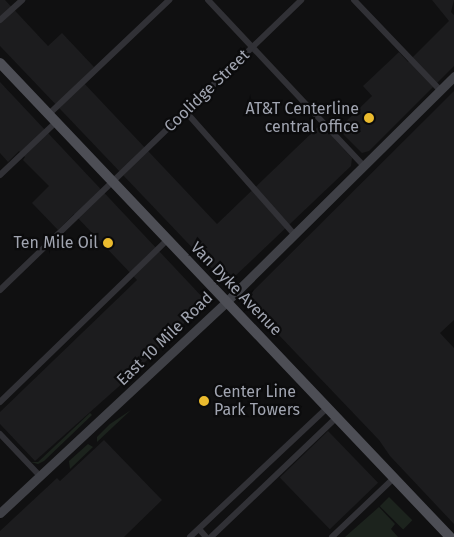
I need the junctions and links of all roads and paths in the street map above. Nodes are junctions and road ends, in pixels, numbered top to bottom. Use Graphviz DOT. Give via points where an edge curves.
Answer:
graph roads {
  1 [pos="22,0"];
  2 [pos="169,0"];
  3 [pos="208,0"];
  4 [pos="301,0"];
  5 [pos="354,0"];
  6 [pos="0,20"];
  7 [pos="253,46"];
  8 [pos="0,64"];
  9 [pos="454,76"];
  10 [pos="440,90"];
  11 [pos="186,112"];
  12 [pos="52,118"];
  13 [pos="363,165"];
  14 [pos="0,175"];
  15 [pos="113,182"];
  16 [pos="294,234"];
  17 [pos="168,239"];
  18 [pos="0,290"];
  19 [pos="227,301"];
  20 [pos="0,402"];
  21 [pos="328,407"];
  22 [pos="337,417"];
  23 [pos="0,434"];
  24 [pos="276,456"];
  25 [pos="290,461"];
  26 [pos="40,476"];
  27 [pos="394,478"];
  28 [pos="0,513"];
  29 [pos="199,529"];
  30 [pos="190,537"];
  31 [pos="206,537"];
  32 [pos="211,537"];
  33 [pos="332,537"];
  34 [pos="450,537"];
  1 -- 6 [label="street"];
  2 -- 12 [label="street"];
  3 -- 7 [label="street"];
  4 -- 7 [label="street, Coolidge Street"];
  5 -- 10 [label="street"];
  7 -- 11 [label="street, Coolidge Street"];
  7 -- 13 [label="street"];
  8 -- 12 [label="main road, Van Dyke Avenue"];
  9 -- 10 [label="main road, East 10 Mile Road"];
  10 -- 13 [label="main road, East 10 Mile Road"];
  11 -- 15 [label="street, Coolidge Street"];
  11 -- 16 [label="street"];
  12 -- 14 [label="street"];
  12 -- 15 [label="main road, Van Dyke Avenue"];
  13 -- 16 [label="main road, East 10 Mile Road"];
  15 -- 17 [label="main road, Van Dyke Avenue"];
  15 -- 18 [label="street, Coolidge Street"];
  16 -- 19 [label="main road, East 10 Mile Road"];
  17 -- 19 [label="main road, Van Dyke Avenue"];
  17 -- 20 [label="street"];
  19 -- 21 [label="main road, Van Dyke Avenue"];
  19 -- 26 [label="main road, East 10 Mile Road"];
  21 -- 22 [label="main road, Van Dyke Avenue"];
  21 -- 24 [label="street"];
  22 -- 25 [label="street"];
  22 -- 27 [label="main road, Van Dyke Avenue"];
  23 -- 26 [label="street"];
  24 -- 25 [label="street"];
  24 -- 29 [label="street"];
  25 -- 32 [label="street"];
  26 -- 28 [label="main road, East 10 Mile Road"];
  27 -- 33 [label="street"];
  27 -- 34 [label="main road, Van Dyke Avenue"];
  29 -- 30 [label="street"];
  29 -- 31 [label="street"];
}
